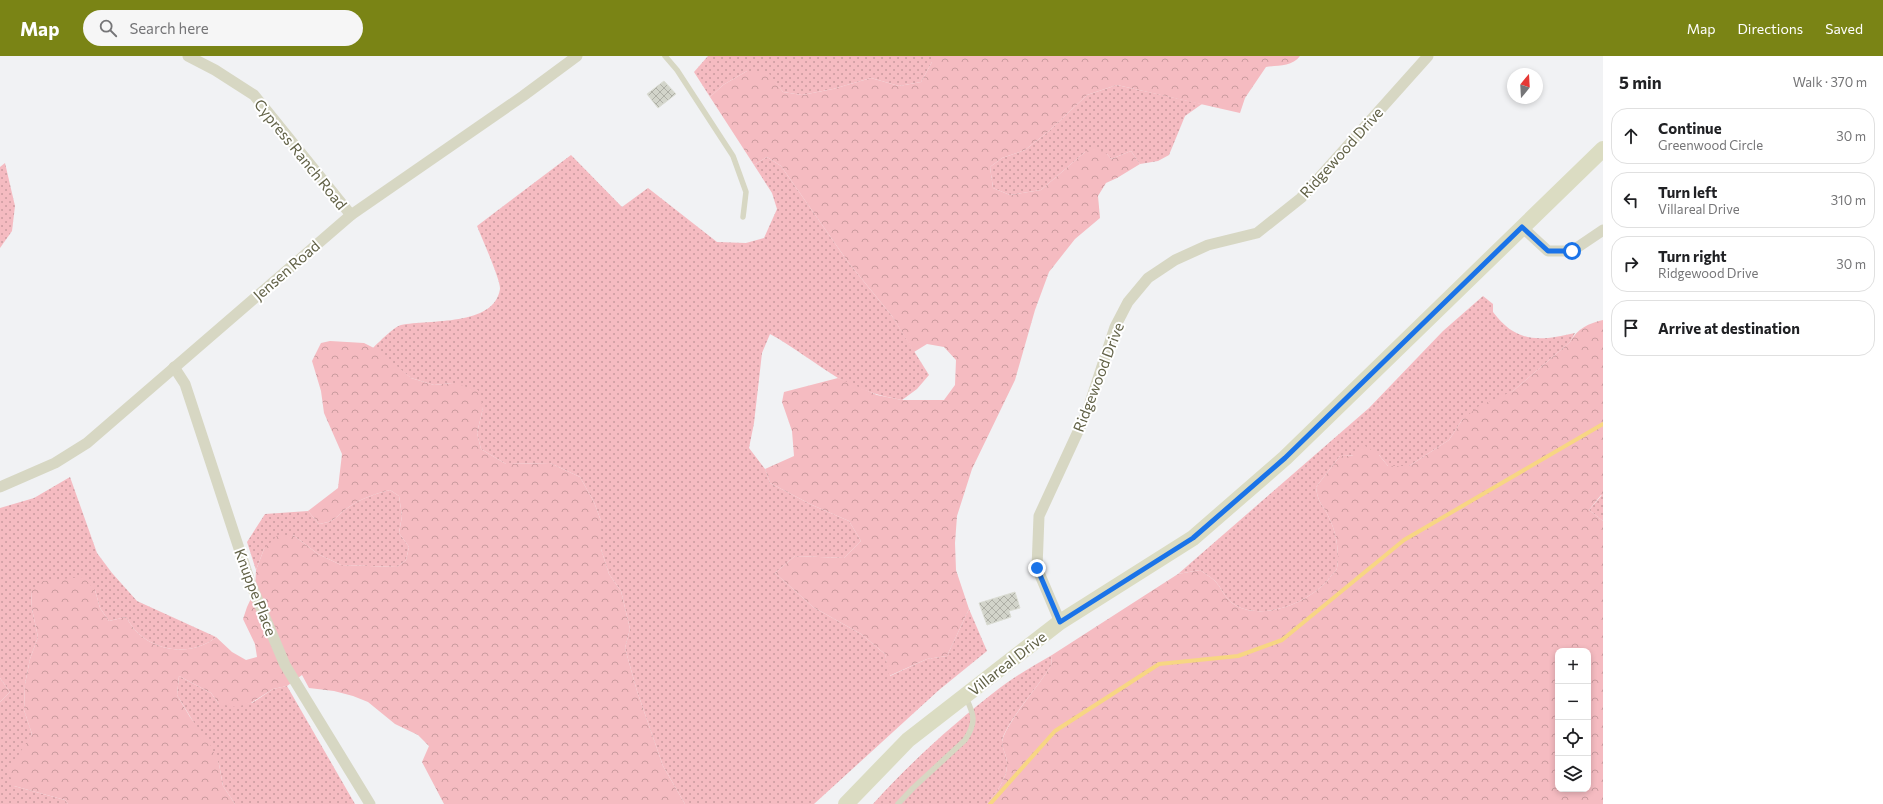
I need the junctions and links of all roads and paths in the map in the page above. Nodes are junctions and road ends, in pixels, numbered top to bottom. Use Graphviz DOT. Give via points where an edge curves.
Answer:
graph roads {
  1 [pos="188,56"];
  2 [pos="576,56"];
  3 [pos="665,56"];
  4 [pos="1428,56"];
  5 [pos="1603,149"];
  6 [pos="351,215"];
  7 [pos="743,217"];
  8 [pos="1522,227"];
  9 [pos="1603,230"];
  10 [pos="174,367"];
  11 [pos="0,487"];
  12 [pos="1060,622"];
  13 [pos="965,696"];
  14 [pos="370,804"];
  15 [pos="846,804"];
  16 [pos="898,804"];
  1 -- 6 [label="street, Cypress Ranch Road" via="215,70 254,96"];
  2 -- 6 [label="street, Jensen Road" via="523,96"];
  3 -- 7 [label="lane" via="677,70 733,156 746,192"];
  4 -- 12 [label="street, Ridgewood Drive" via="1301,198 1257,233 1208,244 1175,260 1148,278 1128,302 1114,327 1087,412 1039,516 1037,568"];
  5 -- 8 [label="street, Villareal Drive"];
  6 -- 10 [label="street, Jensen Road"];
  8 -- 9 [label="street" via="1548,251 1572,251"];
  8 -- 12 [label="street, Villareal Drive" via="1285,458 1193,538"];
  10 -- 11 [label="street, Jensen Road" via="87,444 55,463"];
  10 -- 14 [label="street, Knuppe Place" via="185,384 250,582 285,665"];
  12 -- 13 [label="street, Villareal Drive"];
  13 -- 15 [label="street, Villareal Drive" via="908,740"];
  13 -- 16 [label="lane" via="974,718 970,732 965,740"];
}
